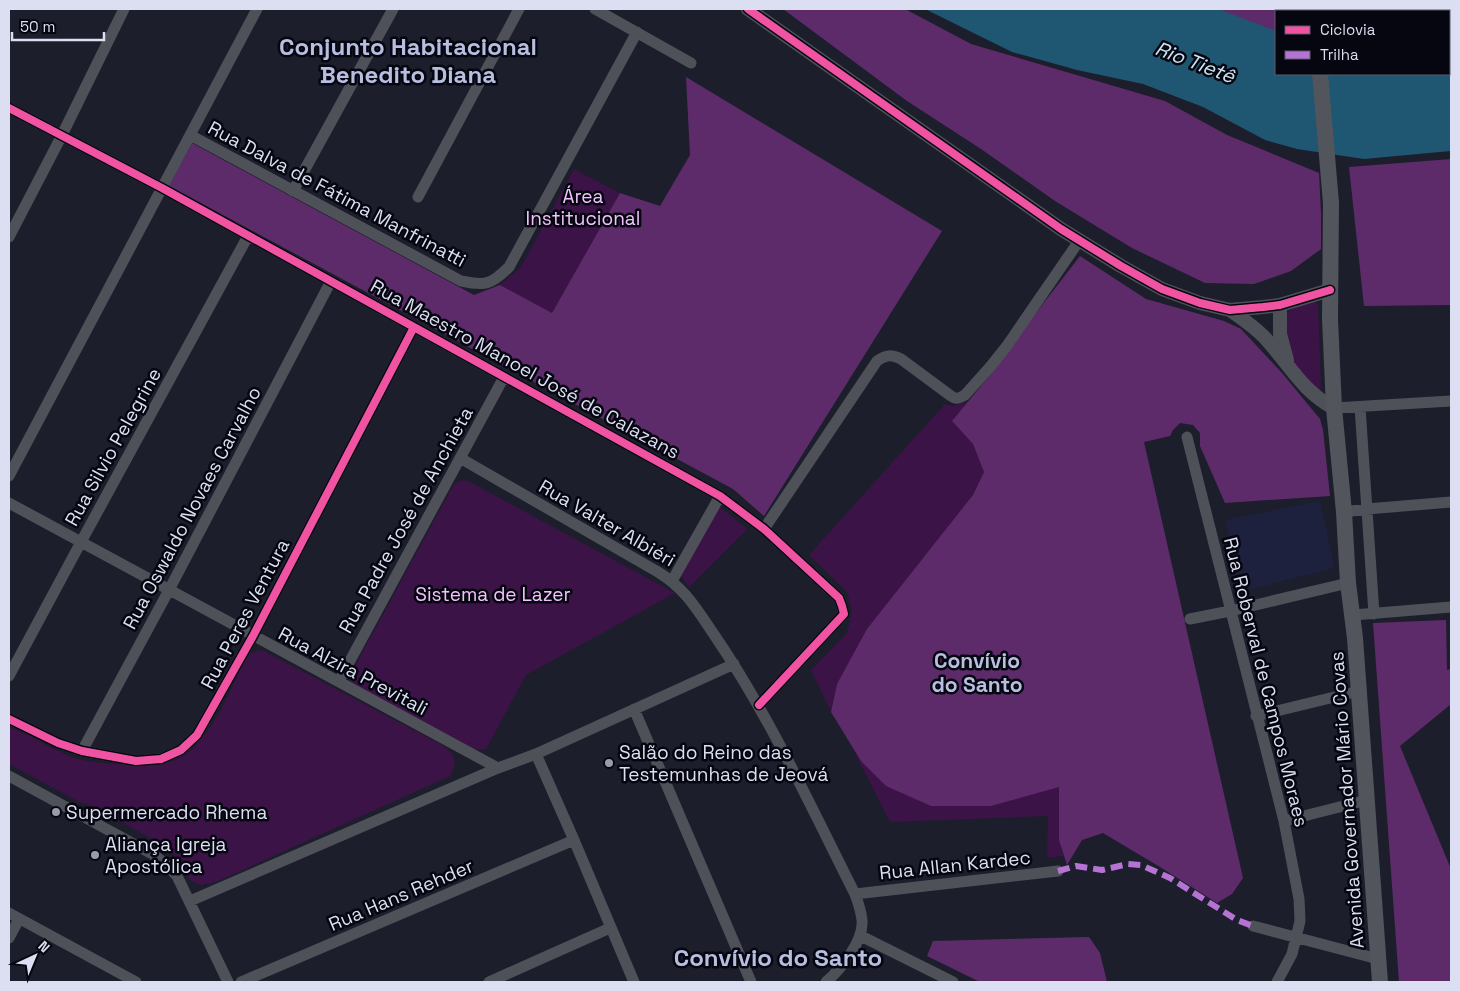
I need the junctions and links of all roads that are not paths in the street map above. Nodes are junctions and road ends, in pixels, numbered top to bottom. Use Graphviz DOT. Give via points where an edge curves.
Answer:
graph roads {
  1 [pos="124,9"];
  2 [pos="257,9"];
  3 [pos="393,9"];
  4 [pos="520,9"];
  5 [pos="595,9"];
  6 [pos="748,9"];
  7 [pos="637,32"];
  8 [pos="691,63"];
  9 [pos="1320,75"];
  10 [pos="9,108"];
  11 [pos="190,135"];
  12 [pos="61,137"];
  13 [pos="162,188"];
  14 [pos="293,191"];
  15 [pos="418,197"];
  16 [pos="248,236"];
  17 [pos="9,237"];
  18 [pos="1079,241"];
  19 [pos="331,281"];
  20 [pos="1330,290"];
  21 [pos="1280,305"];
  22 [pos="1230,310"];
  23 [pos="414,327"];
  24 [pos="1289,368"];
  25 [pos="504,377"];
  26 [pos="1451,401"];
  27 [pos="1360,407"];
  28 [pos="1334,408"];
  29 [pos="1187,437"];
  30 [pos="460,458"];
  31 [pos="9,476"];
  32 [pos="720,496"];
  33 [pos="1451,502"];
  34 [pos="9,503"];
  35 [pos="1367,509"];
  36 [pos="1344,512"];
  37 [pos="764,529"];
  38 [pos="81,542"];
  39 [pos="672,580"];
  40 [pos="1348,583"];
  41 [pos="169,590"];
  42 [pos="1451,607"];
  43 [pos="1230,611"];
  44 [pos="1374,614"];
  45 [pos="1353,615"];
  46 [pos="1190,619"];
  47 [pos="253,636"];
  48 [pos="734,664"];
  49 [pos="9,676"];
  50 [pos="339,681"];
  51 [pos="1359,691"];
  52 [pos="759,705"];
  53 [pos="634,710"];
  54 [pos="1256,716"];
  55 [pos="9,719"];
  56 [pos="82,750"];
  57 [pos="536,754"];
  58 [pos="498,768"];
  59 [pos="9,776"];
  60 [pos="1366,800"];
  61 [pos="1284,822"];
  62 [pos="574,840"];
  63 [pos="1058,871"];
  64 [pos="855,894"];
  65 [pos="190,901"];
  66 [pos="14,916"];
  67 [pos="1253,926"];
  68 [pos="610,928"];
  69 [pos="861,936"];
  70 [pos="1296,937"];
  71 [pos="9,938"];
  72 [pos="1378,959"];
  73 [pos="130,981"];
  74 [pos="228,982"];
  75 [pos="241,982"];
  76 [pos="488,982"];
  77 [pos="634,982"];
  78 [pos="751,982"];
  79 [pos="826,982"];
  80 [pos="953,982"];
  81 [pos="1277,982"];
  82 [pos="1380,982"];
  1 -- 12 [label="street"];
  2 -- 11 [label="street"];
  3 -- 14 [label="street"];
  4 -- 15 [label="street"];
  5 -- 7 [label="street"];
  6 -- 18 [label="street"];
  7 -- 8 [label="street"];
  7 -- 14 [label="street, Rua Dalva de Fátima Manfrinatti" via="509,267 496,279 479,285 461,281"];
  9 -- 20 [label="main road, Avenida Governador Mário Covas" via="1330,203"];
  10 -- 12 [label="street, Rua Maestro Manoel José de Calazans"];
  11 -- 13 [label="street"];
  11 -- 14 [label="street, Rua Dalva de Fátima Manfrinatti"];
  12 -- 13 [label="street, Rua Maestro Manoel José de Calazans"];
  12 -- 17 [label="street"];
  13 -- 16 [label="street, Rua Maestro Manoel José de Calazans"];
  13 -- 31 [label="street"];
  16 -- 19 [label="street, Rua Maestro Manoel José de Calazans"];
  16 -- 38 [label="street, Rua Silvio Pelegrine"];
  18 -- 22 [label="street" via="1162,289"];
  18 -- 37 [label="street" via="1006,347 960,398 955,399 894,355 877,361"];
  19 -- 23 [label="street, Rua Maestro Manoel José de Calazans"];
  19 -- 41 [label="street, Rua Oswaldo Novaes Carvalho"];
  20 -- 21 [label="street"];
  20 -- 28 [label="main road, Avenida Governador Mário Covas"];
  21 -- 22 [label="street"];
  21 -- 24 [label="street" via="1280,334"];
  22 -- 24 [label="street" via="1252,325"];
  23 -- 25 [label="street, Rua Maestro Manoel José de Calazans"];
  23 -- 47 [label="street, Rua Peres Ventura"];
  24 -- 28 [label="street" via="1311,393"];
  25 -- 30 [label="street, Rua Padre José de Anchieta"];
  25 -- 32 [label="street, Rua Maestro Manoel José de Calazans"];
  26 -- 27 [label="street"];
  27 -- 28 [label="street"];
  27 -- 35 [label="street"];
  28 -- 36 [label="main road, Avenida Governador Mário Covas"];
  29 -- 43 [label="street, Rua Roberval de Campos Moraes"];
  30 -- 39 [label="street, Rua Valter Albiéri"];
  30 -- 50 [label="street, Rua Padre José de Anchieta"];
  32 -- 37 [label="street, Rua Maestro Manoel José de Calazans"];
  32 -- 39 [label="street"];
  33 -- 35 [label="street"];
  34 -- 38 [label="street, Rua Alzira Previtali"];
  35 -- 36 [label="street"];
  35 -- 44 [label="street"];
  36 -- 40 [label="main road, Avenida Governador Mário Covas"];
  37 -- 52 [label="street, Rua Maestro Manoel José de Calazans" via="839,598 844,614"];
  38 -- 41 [label="street, Rua Alzira Previtali"];
  38 -- 49 [label="street, Rua Silvio Pelegrine"];
  39 -- 48 [label="street, Rua Valter Albiéri" via="689,598"];
  40 -- 43 [label="street"];
  40 -- 45 [label="main road, Avenida Governador Mário Covas"];
  41 -- 47 [label="street, Rua Alzira Previtali"];
  41 -- 56 [label="street, Rua Oswaldo Novaes Carvalho"];
  42 -- 44 [label="street"];
  43 -- 46 [label="street"];
  43 -- 54 [label="street, Rua Roberval de Campos Moraes"];
  44 -- 45 [label="street"];
  45 -- 51 [label="main road, Avenida Governador Mário Covas"];
  47 -- 50 [label="street, Rua Alzira Previtali"];
  47 -- 56 [label="street, Rua Peres Ventura" via="197,735 181,750 161,759 136,761"];
  48 -- 52 [label="street, Rua Valter Albiéri"];
  48 -- 53 [label="street"];
  50 -- 58 [label="street, Rua Alzira Previtali"];
  51 -- 54 [label="street"];
  51 -- 60 [label="main road, Avenida Governador Mário Covas"];
  52 -- 64 [label="street, Rua Valter Albiéri"];
  53 -- 57 [label="street"];
  53 -- 78 [label="street"];
  54 -- 61 [label="street, Rua Roberval de Campos Moraes"];
  55 -- 56 [label="street, Rua Peres Ventura" via="58,743"];
  57 -- 58 [label="street"];
  57 -- 62 [label="street"];
  58 -- 65 [label="street"];
  59 -- 65 [label="street" via="154,855 177,876"];
  60 -- 61 [label="street"];
  60 -- 72 [label="main road, Avenida Governador Mário Covas"];
  61 -- 70 [label="street, Rua Roberval de Campos Moraes" via="1299,899 1300,921"];
  62 -- 68 [label="street"];
  62 -- 75 [label="street, Rua Hans Rehder"];
  63 -- 64 [label="street, Rua Allan Kardec"];
  64 -- 69 [label="street, Rua Valter Albiéri" via="862,920"];
  65 -- 74 [label="street"];
  66 -- 71 [label="street"];
  66 -- 73 [label="street"];
  67 -- 70 [label="street"];
  68 -- 76 [label="street"];
  68 -- 77 [label="street"];
  69 -- 79 [label="street"];
  69 -- 80 [label="street"];
  70 -- 72 [label="street"];
  70 -- 81 [label="street, Rua Roberval de Campos Moraes" via="1292,954"];
  72 -- 82 [label="main road, Avenida Governador Mário Covas"];
}
